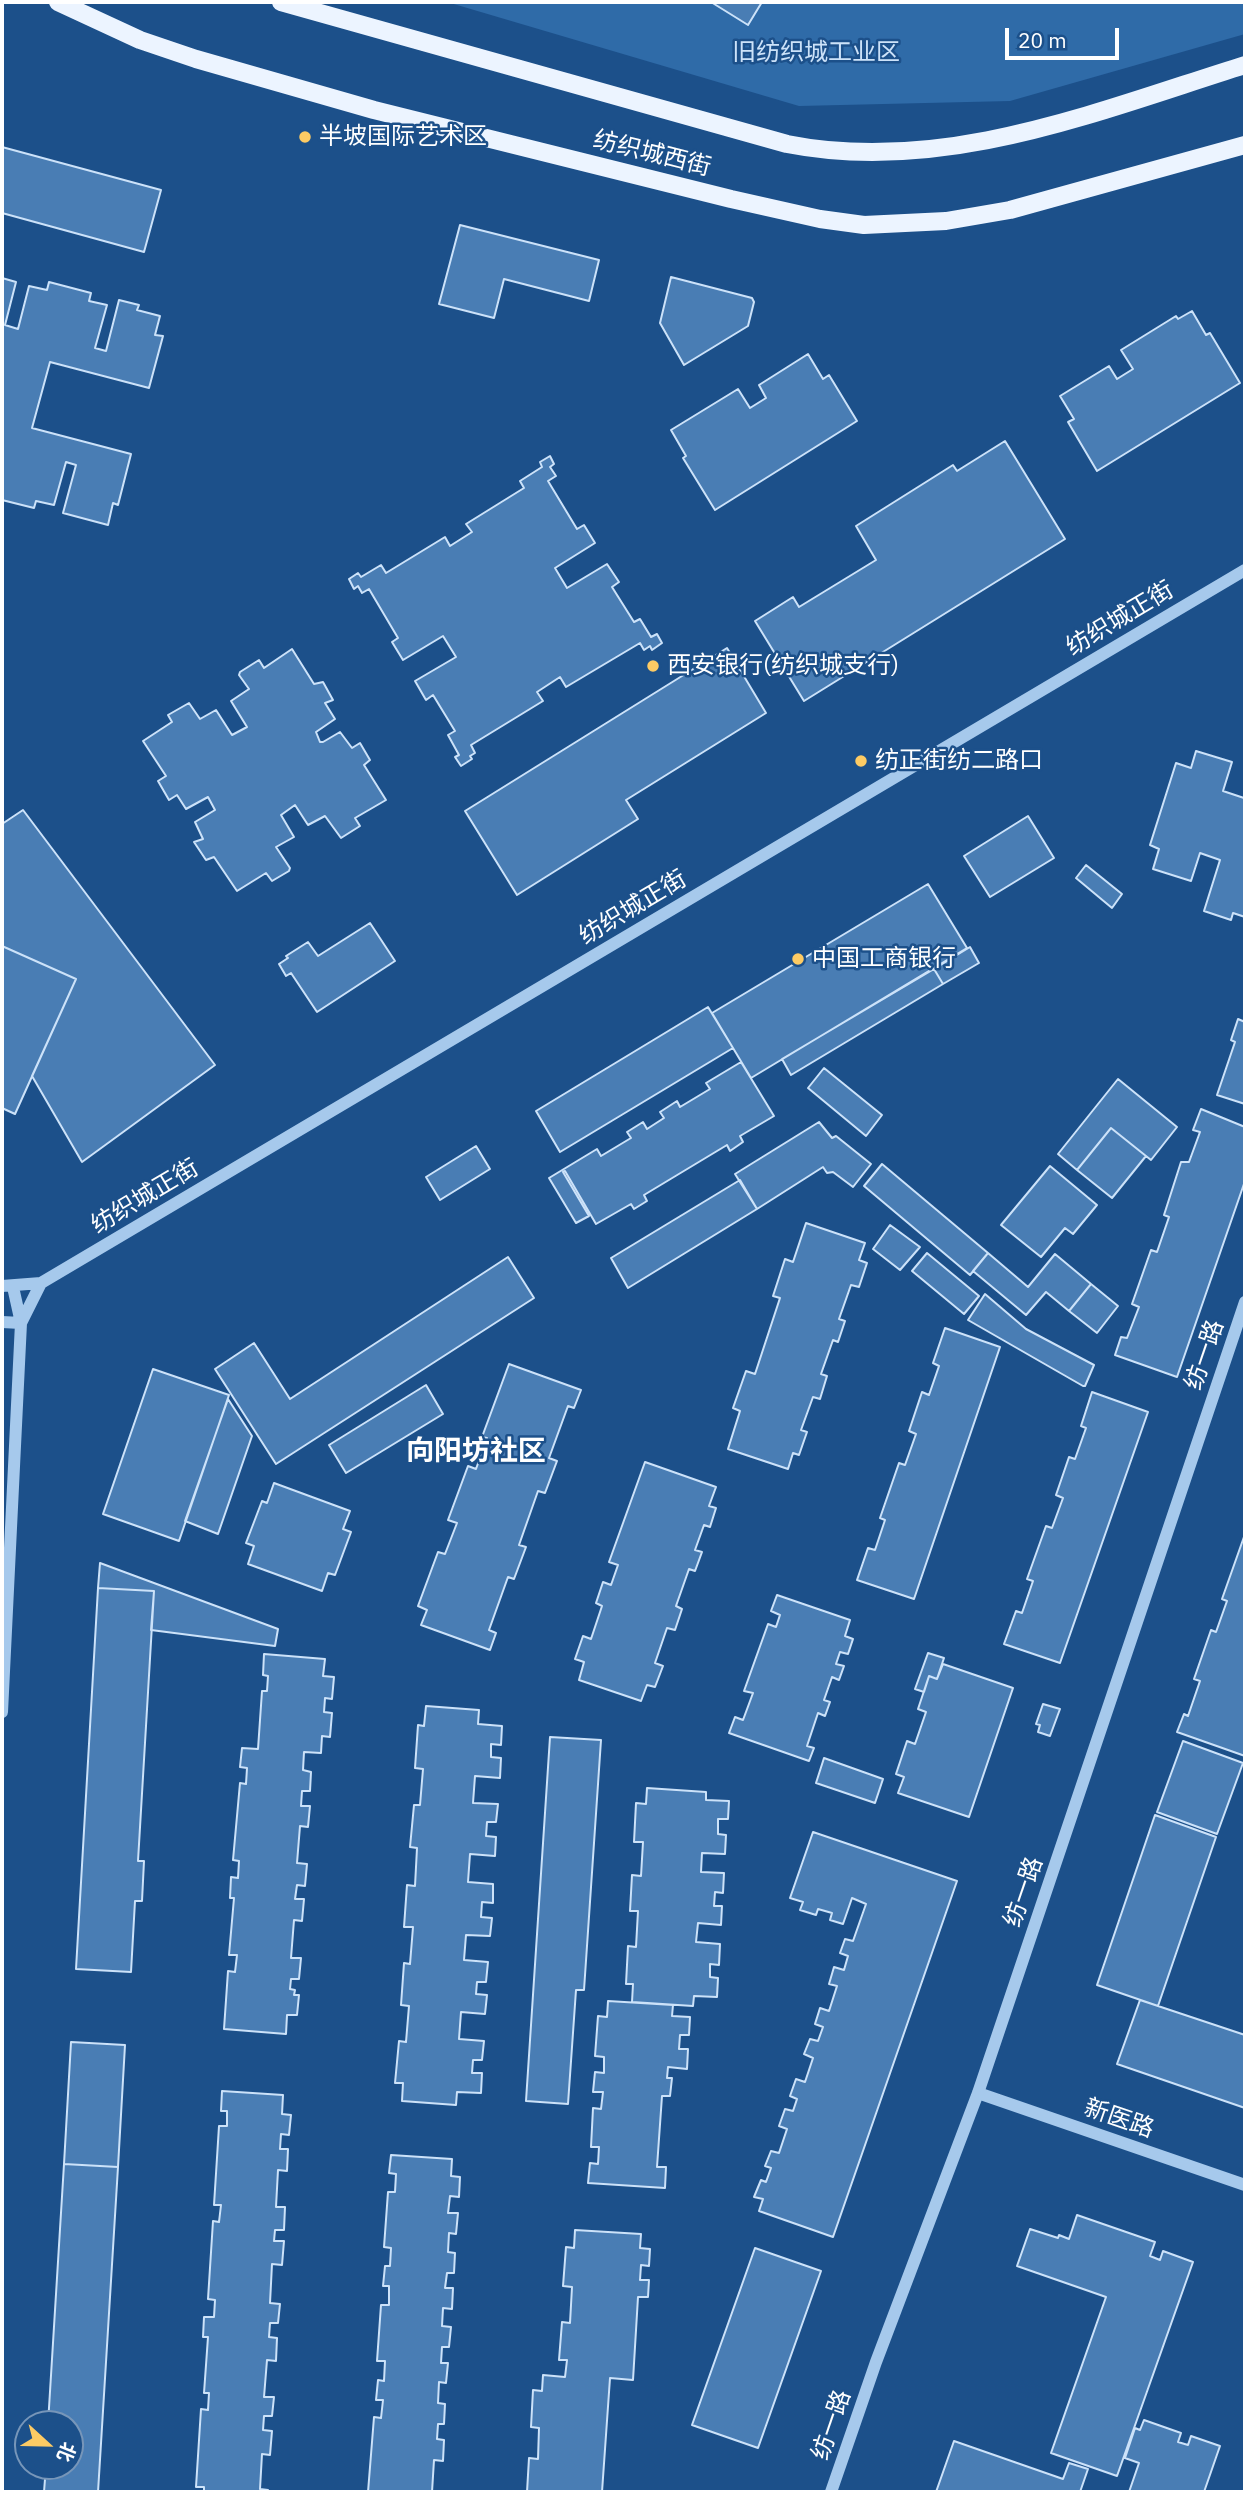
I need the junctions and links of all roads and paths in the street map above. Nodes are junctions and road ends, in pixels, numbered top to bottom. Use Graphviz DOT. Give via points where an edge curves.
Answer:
graph roads {
  1 [pos="58,2"];
  2 [pos="281,2"];
  3 [pos="1245,65"];
  4 [pos="1245,145"];
  5 [pos="1245,570"];
  6 [pos="41,1283"];
  7 [pos="7,1286"];
  8 [pos="1245,1302"];
  9 [pos="2,1322"];
  10 [pos="21,1323"];
  11 [pos="2,1712"];
  12 [pos="978,2093"];
  13 [pos="1245,2185"];
  14 [pos="831,2492"];
  1 -- 4 [label="main road, 纺织城西街" via="151,44 374,110 731,199 864,225 946,221 1010,210"];
  2 -- 3 [label="main road, 纺织城西街" via="822,151 951,147 1072,119"];
  5 -- 6 [label="street, 纺织城正街"];
  6 -- 7 [label="street, 纺织城正街"];
  6 -- 10 [label="street"];
  7 -- 10 [label="street"];
  8 -- 12 [label="street, 纺一路"];
  9 -- 10 [label="street"];
  10 -- 11 [label="street"];
  12 -- 13 [label="street, 新医路"];
  12 -- 14 [label="street, 纺一路"];
}
